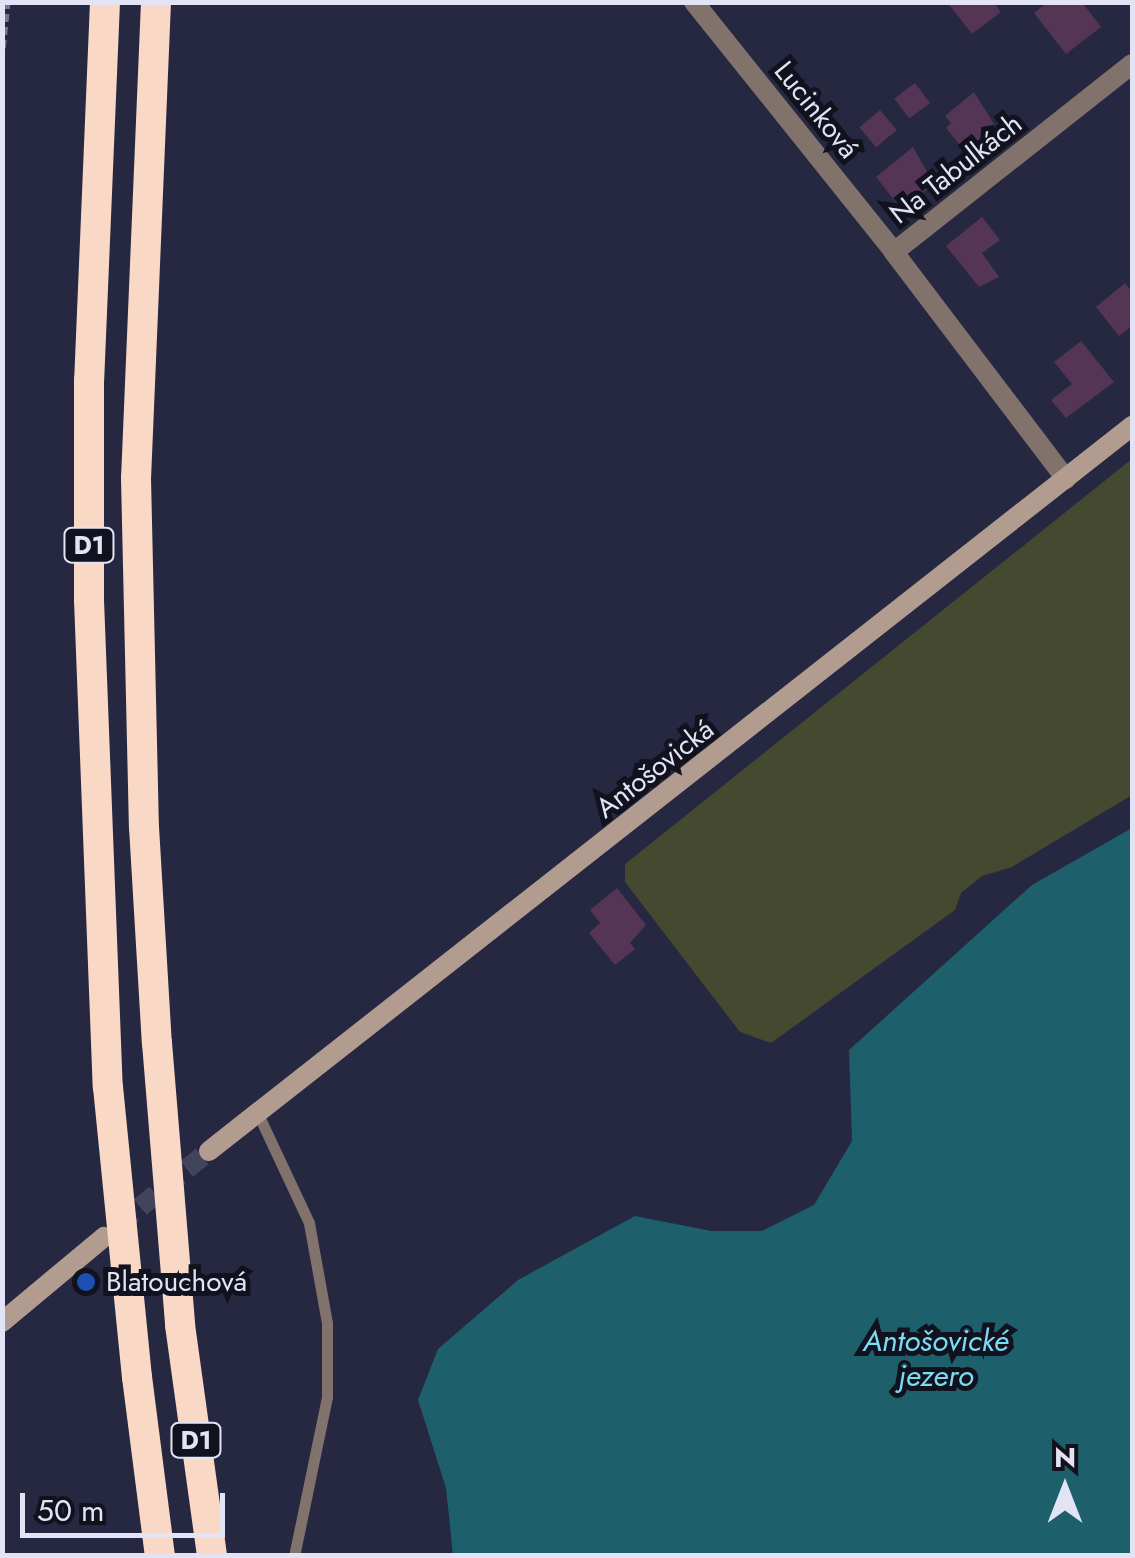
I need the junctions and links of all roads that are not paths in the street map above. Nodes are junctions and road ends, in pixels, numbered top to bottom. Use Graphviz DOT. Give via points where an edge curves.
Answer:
graph roads {
  1 [pos="105,2"];
  2 [pos="156,2"];
  3 [pos="694,2"];
  4 [pos="1132,64"];
  5 [pos="894,252"];
  6 [pos="1132,426"];
  7 [pos="1066,479"];
  8 [pos="258,1114"];
  9 [pos="209,1151"];
  10 [pos="104,1237"];
  11 [pos="2,1322"];
  12 [pos="160,1556"];
  13 [pos="212,1556"];
  14 [pos="294,1556"];
  1 -- 12 [label="highway, D1, bridge" via="90,360 89,600 108,1087"];
  2 -- 13 [label="highway, D1, bridge" via="136,478 156,1043 180,1325"];
  3 -- 5 [label="street, Lucinková"];
  4 -- 5 [label="street, Na Tabulkách"];
  5 -- 7 [label="street, Na Tabulkách"];
  6 -- 7 [label="street, Antošovická"];
  7 -- 8 [label="street, Antošovická"];
  8 -- 9 [label="street, Antošovická"];
  8 -- 14 [label="lane" via="309,1223 327,1323 327,1397"];
  10 -- 11 [label="street"];
}
